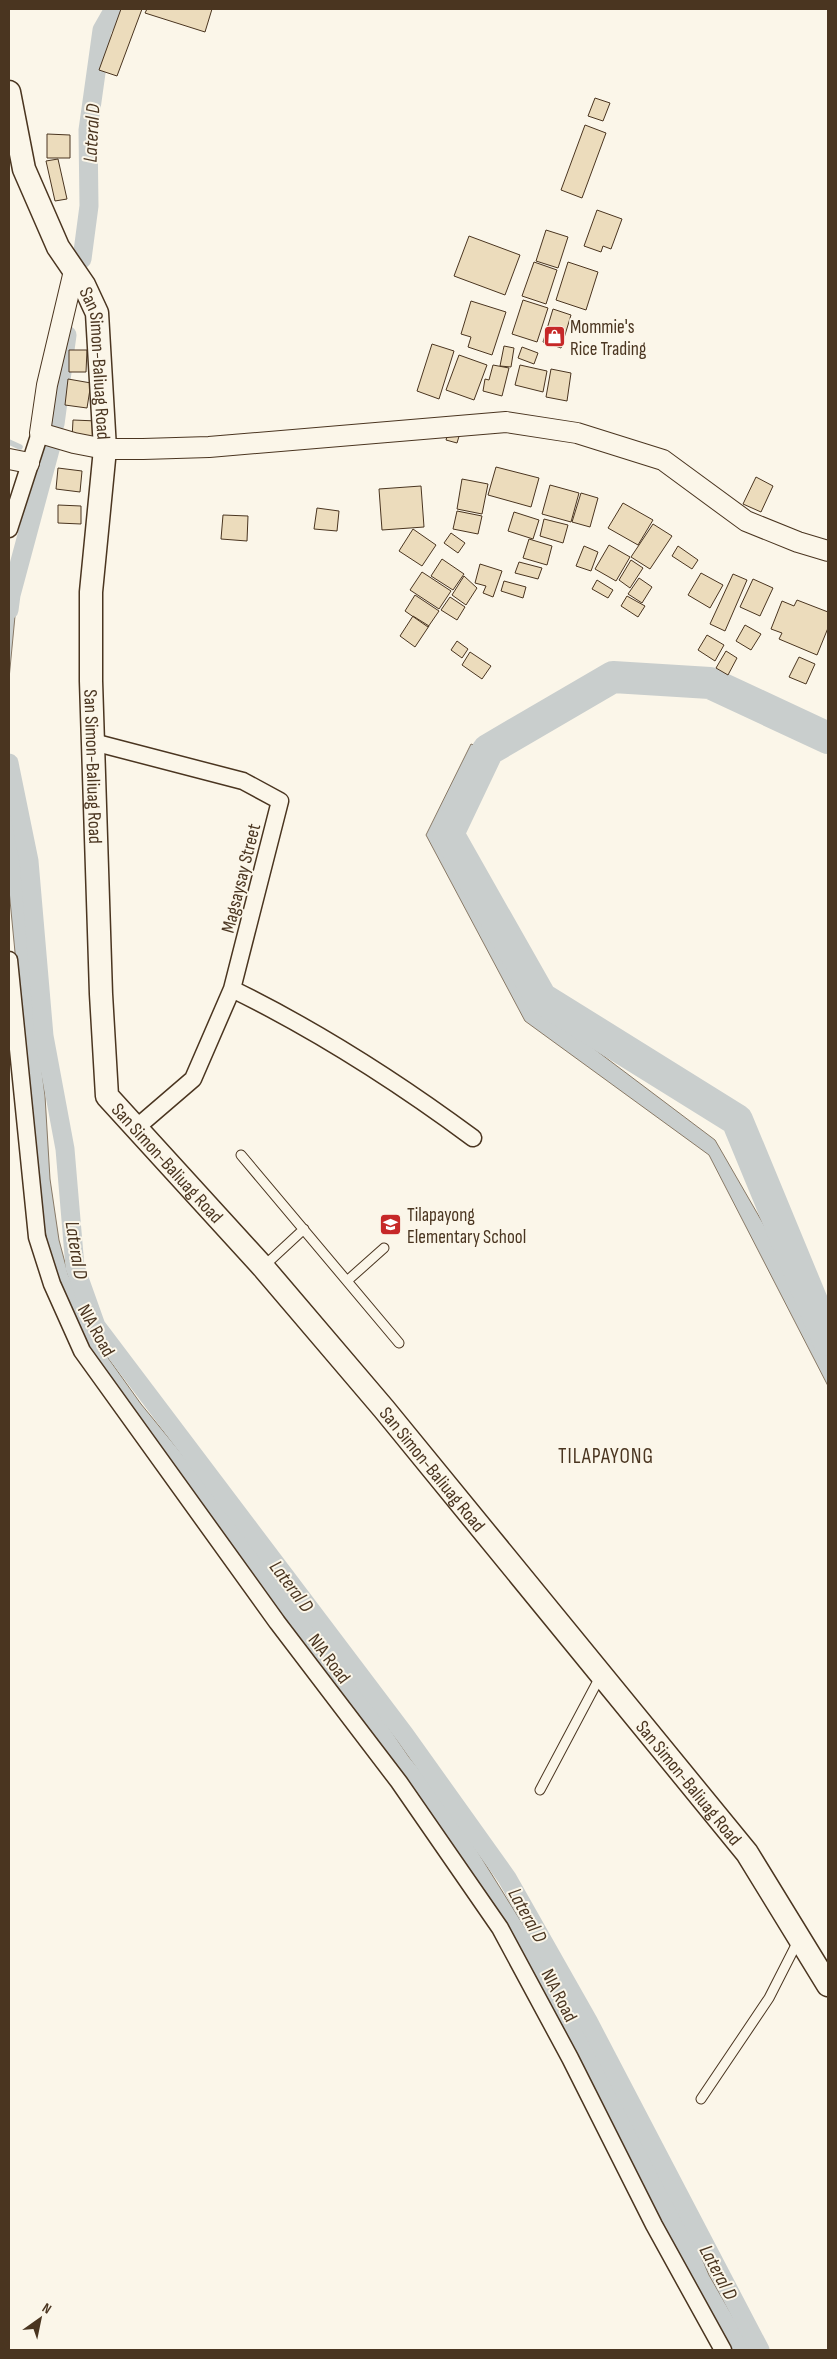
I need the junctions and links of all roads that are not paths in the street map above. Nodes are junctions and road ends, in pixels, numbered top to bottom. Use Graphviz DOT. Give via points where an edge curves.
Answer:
graph roads {
  1 [pos="9,92"];
  2 [pos="74,271"];
  3 [pos="40,433"];
  4 [pos="105,449"];
  5 [pos="9,458"];
  6 [pos="29,464"];
  7 [pos="9,529"];
  8 [pos="828,551"];
  9 [pos="93,742"];
  10 [pos="9,960"];
  11 [pos="232,989"];
  12 [pos="136,1128"];
  13 [pos="473,1138"];
  14 [pos="241,1156"];
  15 [pos="304,1229"];
  16 [pos="384,1248"];
  17 [pos="262,1267"];
  18 [pos="347,1281"];
  19 [pos="399,1343"];
  20 [pos="602,1675"];
  21 [pos="540,1790"];
  22 [pos="800,1938"];
  23 [pos="828,1985"];
  24 [pos="701,2099"];
  25 [pos="723,2350"];
  1 -- 2 [label="main road, San Simon-Baliuag Road" via="24,169 58,247"];
  2 -- 3 [label="street"];
  2 -- 4 [label="main road, San Simon-Baliuag Road" via="97,313"];
  3 -- 4 [label="street" via="74,444"];
  3 -- 6 [label="street"];
  4 -- 8 [label="street" via="209,447 506,422 577,433 663,460 746,521"];
  4 -- 9 [label="main road, San Simon-Baliuag Road" via="91,592"];
  5 -- 6 [label="street"];
  6 -- 7 [label="street"];
  9 -- 11 [label="street, Magsaysay Street" via="243,780 280,801"];
  9 -- 12 [label="main road, San Simon-Baliuag Road" via="107,1096"];
  10 -- 25 [label="street, NIA Road" via="37,1237 52,1284 82,1351 277,1622 399,1782 500,1928 654,2225"];
  11 -- 12 [label="street, Magsaysay Street" via="193,1079"];
  11 -- 13 [label="street" via="338,1045"];
  12 -- 17 [label="main road, San Simon-Baliuag Road"];
  14 -- 15 [label="lane"];
  15 -- 17 [label="lane"];
  15 -- 18 [label="lane"];
  16 -- 18 [label="lane"];
  17 -- 20 [label="main road, San Simon-Baliuag Road" via="384,1409"];
  18 -- 19 [label="lane"];
  20 -- 21 [label="lane"];
  20 -- 22 [label="main road, San Simon-Baliuag Road" via="747,1853"];
  22 -- 23 [label="main road, San Simon-Baliuag Road"];
  22 -- 24 [label="lane" via="769,1998"];
}
